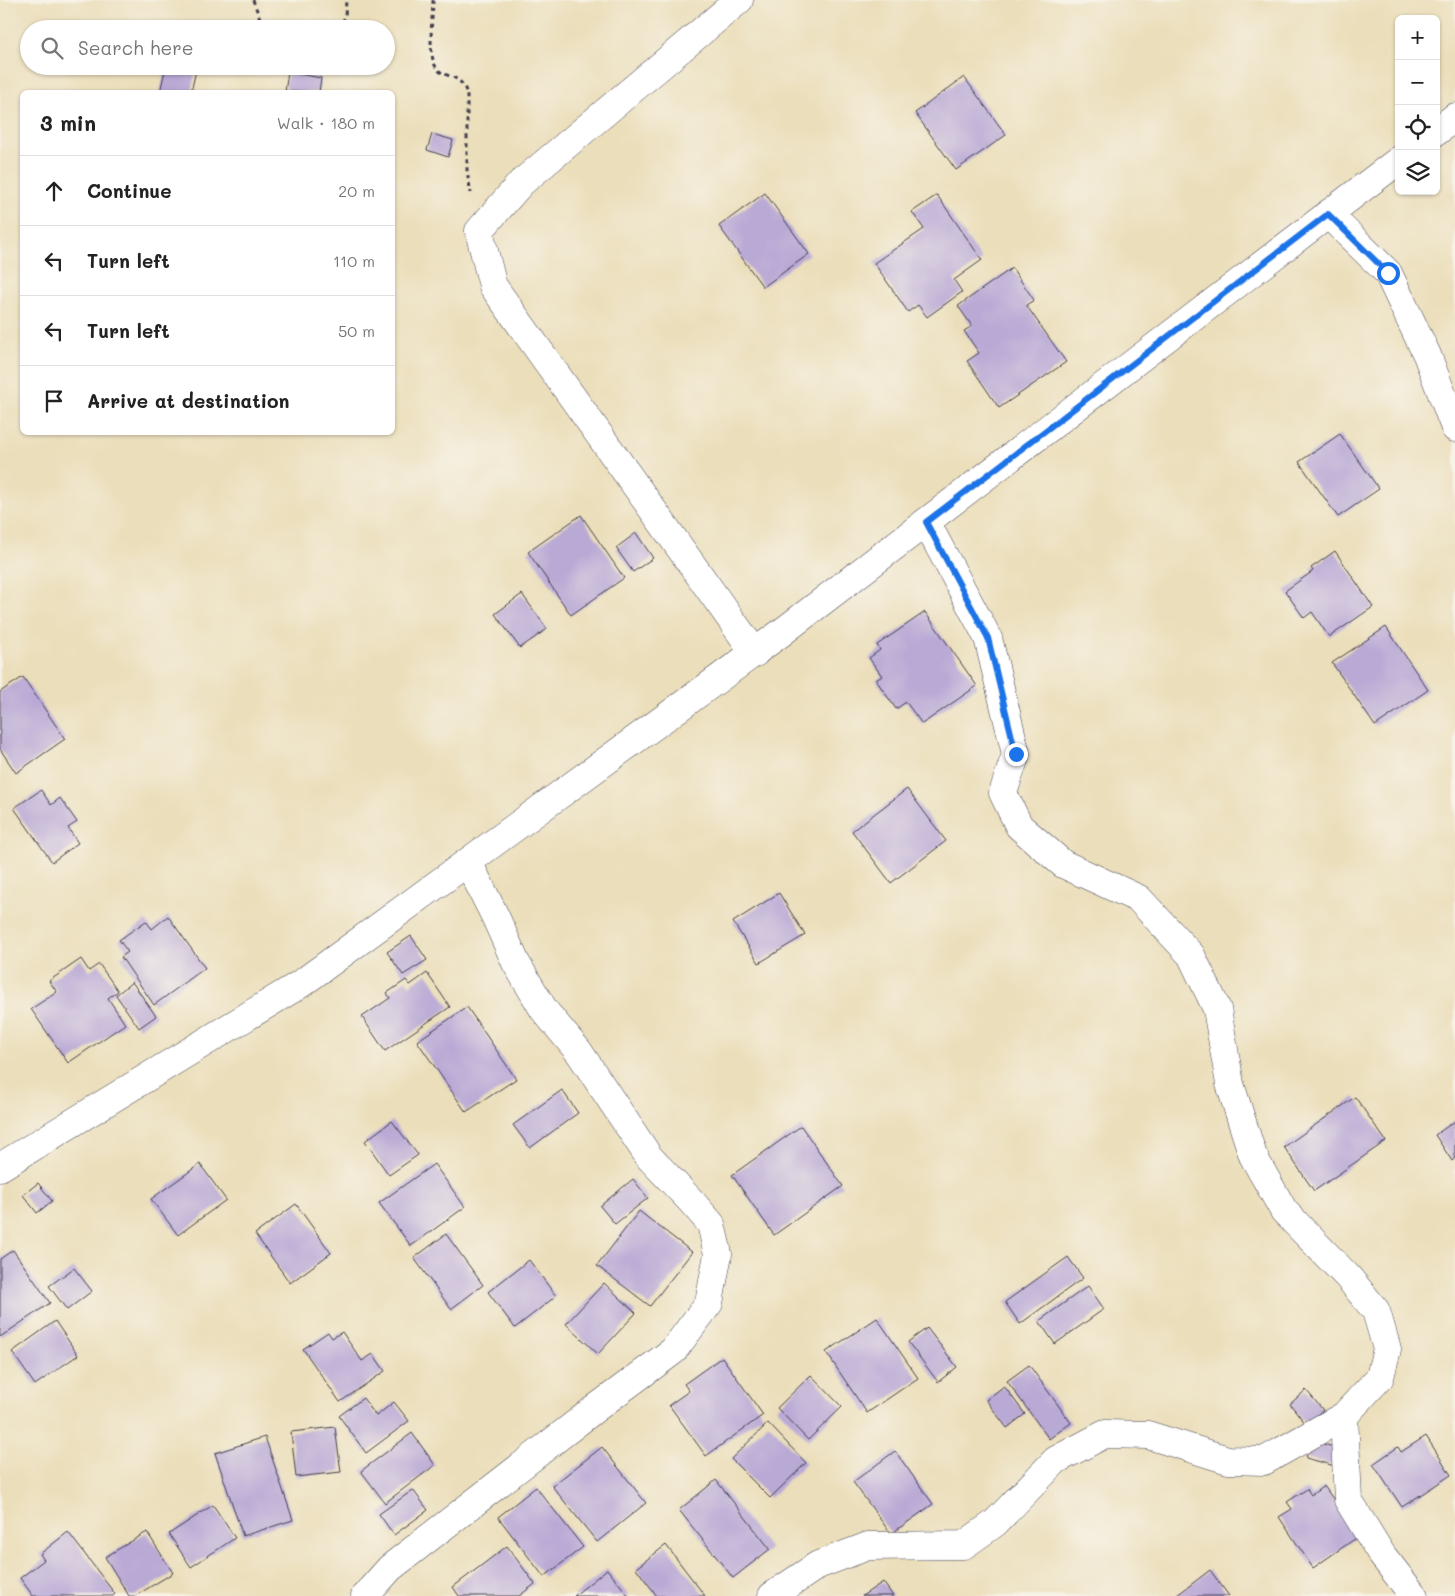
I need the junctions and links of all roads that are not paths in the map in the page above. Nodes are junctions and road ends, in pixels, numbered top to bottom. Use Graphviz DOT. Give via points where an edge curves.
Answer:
graph roads {
  1 [pos="729,3"];
  2 [pos="1455,117"];
  3 [pos="1440,129"];
  4 [pos="1395,163"];
  5 [pos="1328,214"];
  6 [pos="1455,428"];
  7 [pos="926,522"];
  8 [pos="755,653"];
  9 [pos="468,862"];
  10 [pos="0,1167"];
  11 [pos="1344,1416"];
  12 [pos="365,1596"];
  13 [pos="772,1596"];
  14 [pos="1414,1596"];
  1 -- 8 [label="street" via="521,183 479,231 493,286"];
  2 -- 3 [label="street"];
  4 -- 5 [label="street"];
  5 -- 6 [label="street" via="1388,273 1427,355"];
  5 -- 7 [label="street"];
  7 -- 8 [label="street"];
  7 -- 11 [label="street" via="988,638 1016,754 1003,793 1019,826 1063,864 1139,899 1191,955 1217,1009 1230,1084 1253,1156 1284,1211 1376,1311 1387,1349 1380,1377"];
  8 -- 9 [label="street"];
  9 -- 10 [label="street" via="302,983"];
  9 -- 12 [label="street" via="516,963 544,1010 578,1052 649,1157 711,1224 718,1254 709,1304 673,1351 390,1568"];
  11 -- 13 [label="street" via="1264,1461 1228,1460 1148,1436 1106,1434 1056,1460 995,1523 964,1545 868,1546 818,1564"];
  11 -- 14 [label="street" via="1348,1500 1382,1555"];
}
